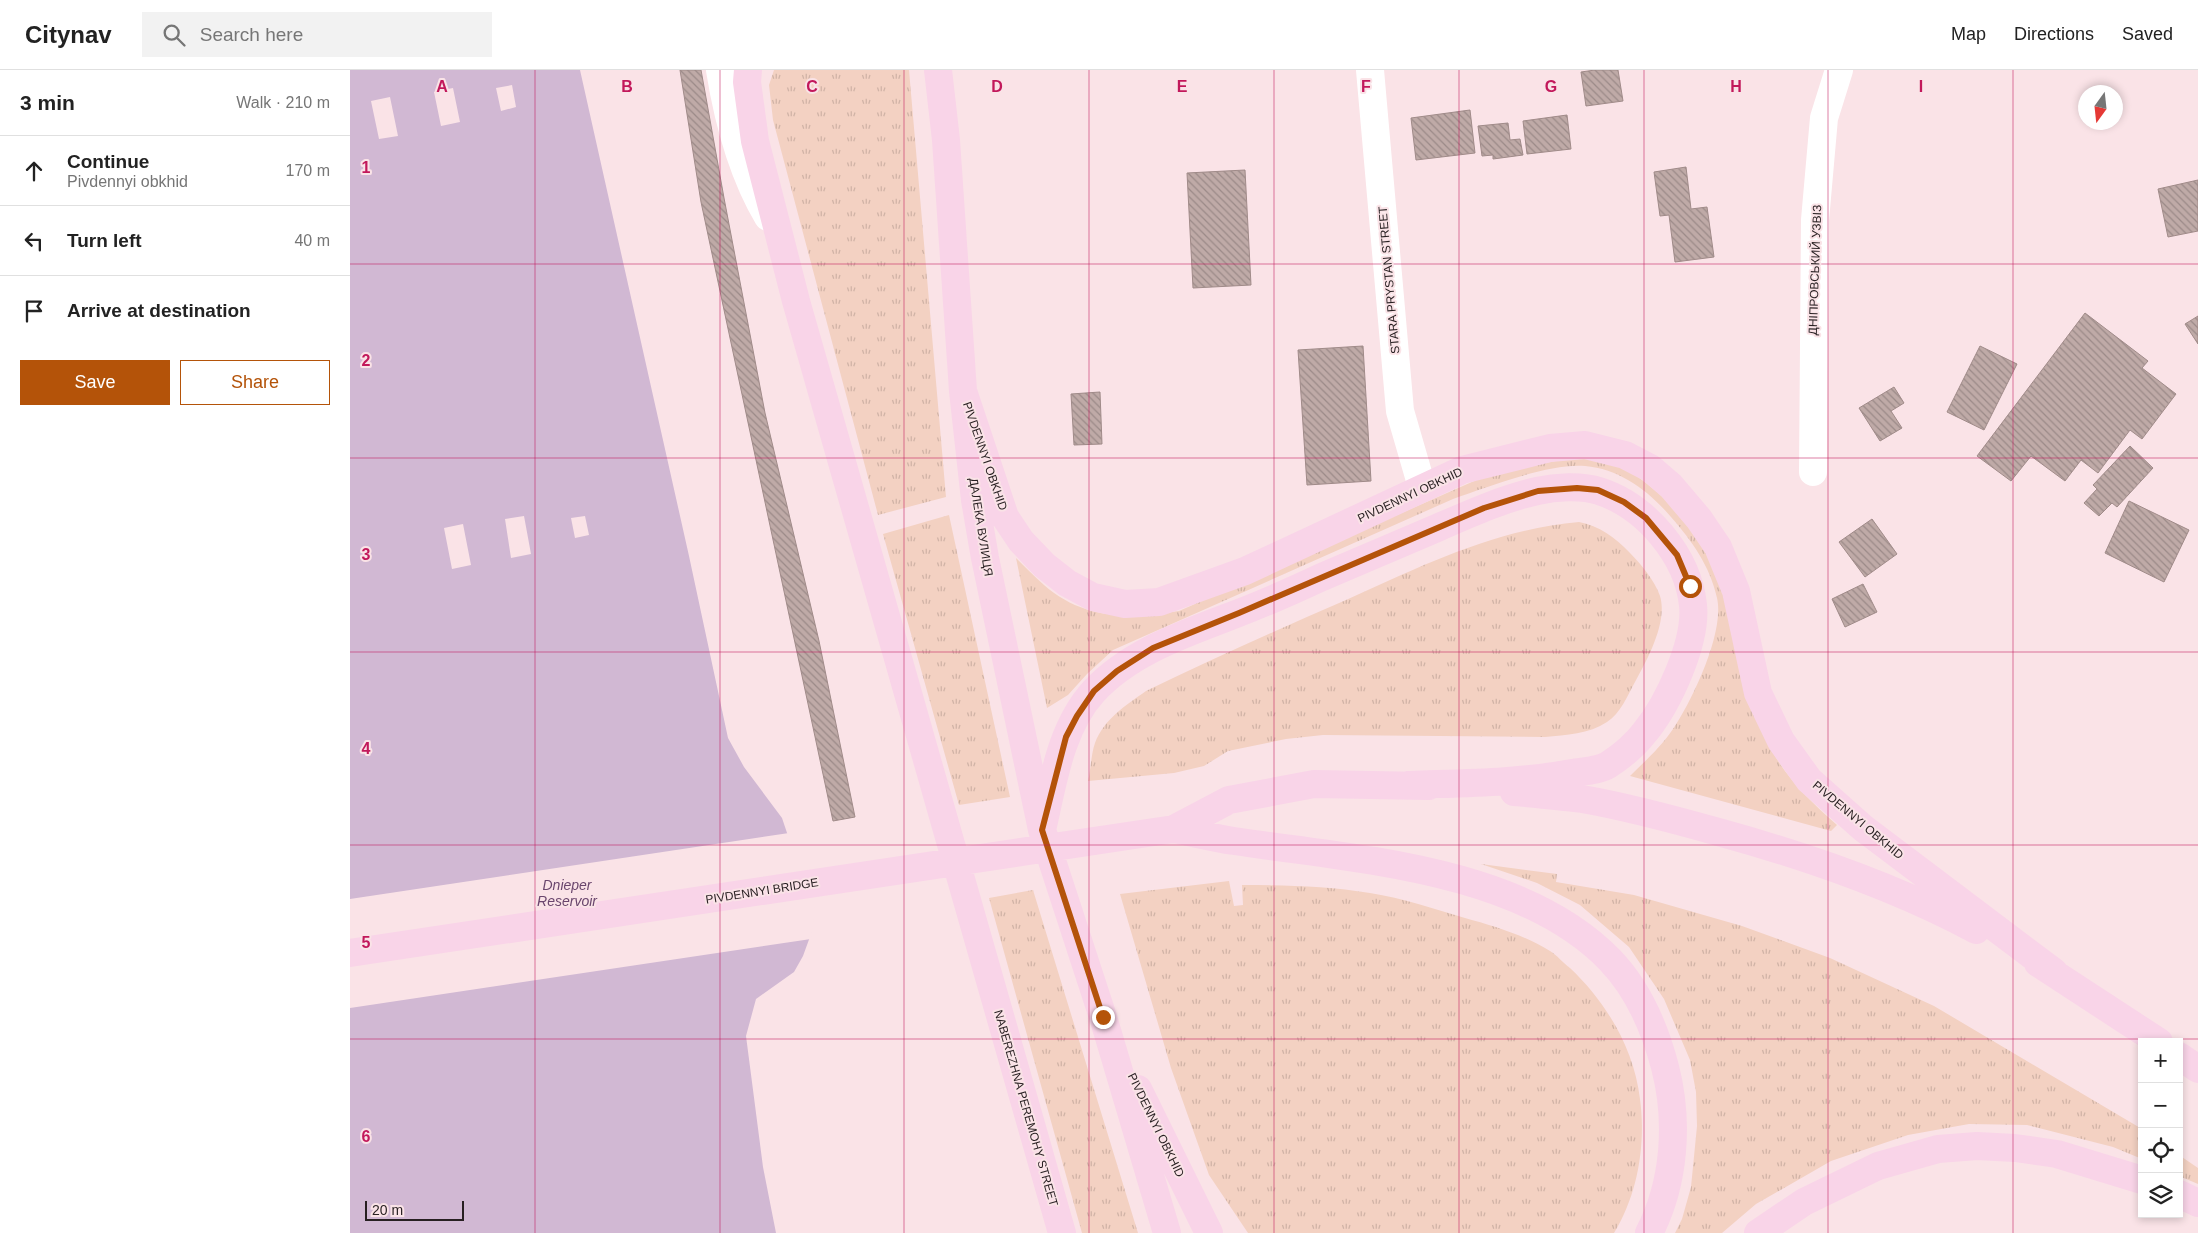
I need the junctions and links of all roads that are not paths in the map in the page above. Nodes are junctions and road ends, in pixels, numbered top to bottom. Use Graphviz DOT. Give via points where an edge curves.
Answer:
graph roads {
  1 [pos="720,70"];
  2 [pos="748,70"];
  3 [pos="938,70"];
  4 [pos="945,70"];
  5 [pos="1370,70"];
  6 [pos="1840,70"];
  7 [pos="946,140"];
  8 [pos="780,239"];
  9 [pos="963,391"];
  10 [pos="1812,472"];
  11 [pos="1422,487"];
  12 [pos="1410,785"];
  13 [pos="1042,830"];
  14 [pos="1174,830"];
  15 [pos="350,953"];
  16 [pos="2054,972"];
  17 [pos="1103,1017"];
  18 [pos="2153,1038"];
  19 [pos="2183,1059"];
  20 [pos="2198,1069"];
  21 [pos="2138,1179"];
  22 [pos="2183,1196"];
  23 [pos="2198,1203"];
  24 [pos="1062,1233"];
  25 [pos="1167,1233"];
  26 [pos="1209,1233"];
  27 [pos="1648,1233"];
  28 [pos="1758,1233"];
  1 -- 8 [label="street" via="738,147 758,201"];
  2 -- 8 [label="main road, NABEREZHNA PEREMOHY STREET" via="755,141"];
  3 -- 7 [label="main road"];
  4 -- 7 [label="street, ДАЛЕКА ВУЛИЦЯ"];
  5 -- 11 [label="street, STARA PRYSTAN STREET" via="1400,411"];
  6 -- 10 [label="street, ДНІПРОВСЬКИЙ УЗВІЗ" via="1824,118 1814,220"];
  7 -- 9 [label="main road, ДАЛЕКА ВУЛИЦЯ"];
  8 -- 24 [label="main road, NABEREZHNA PEREMOHY STREET"];
  9 -- 11 [label="main road, PIVDENNYI OBKHID" via="1005,517 1021,541 1067,583 1093,597 1125,604 1159,602 1245,571"];
  9 -- 13 [label="main road, ДАЛЕКА ВУЛИЦЯ" via="975,500"];
  11 -- 16 [label="main road, PIVDENNYI OBKHID" via="1462,470 1550,448 1585,445 1625,455 1650,468 1671,486 1718,547 1736,591 1758,693 1781,741 1809,780 1863,828"];
  12 -- 13 [label="main road, PIVDENNYI OBKHID" via="1535,780 1604,767 1646,732 1677,675 1691,636 1694,609 1690,586 1677,555 1646,518 1624,502 1598,490 1538,491 1484,508 1153,648 1117,671 1094,691 1077,716 1066,737"];
  12 -- 14 [label="main road, PIVDENNYI OBKHID" via="1314,784 1295,787 1230,800"];
  12 -- 16 [label="main road, PIVDENNYI OBKHID" via="1581,799 1666,817 1762,844 1853,874 1944,913"];
  13 -- 17 [label="main road"];
  14 -- 15 [label="main road, PIVDENNYI BRIDGE"];
  14 -- 27 [label="main road" via="1405,865 1494,890 1547,913 1583,935 1611,961 1635,995 1657,1038 1670,1086 1674,1129 1668,1172 1658,1216"];
  16 -- 18 [label="main road, PIVDENNYI OBKHID"];
  17 -- 25 [label="main road"];
  17 -- 26 [label="main road, PIVDENNYI OBKHID"];
  19 -- 20 [label="main road"];
  21 -- 28 [label="main road" via="2057,1154 2024,1149 1978,1146 1938,1149 1878,1166 1804,1202"];
  22 -- 23 [label="main road"];
}
